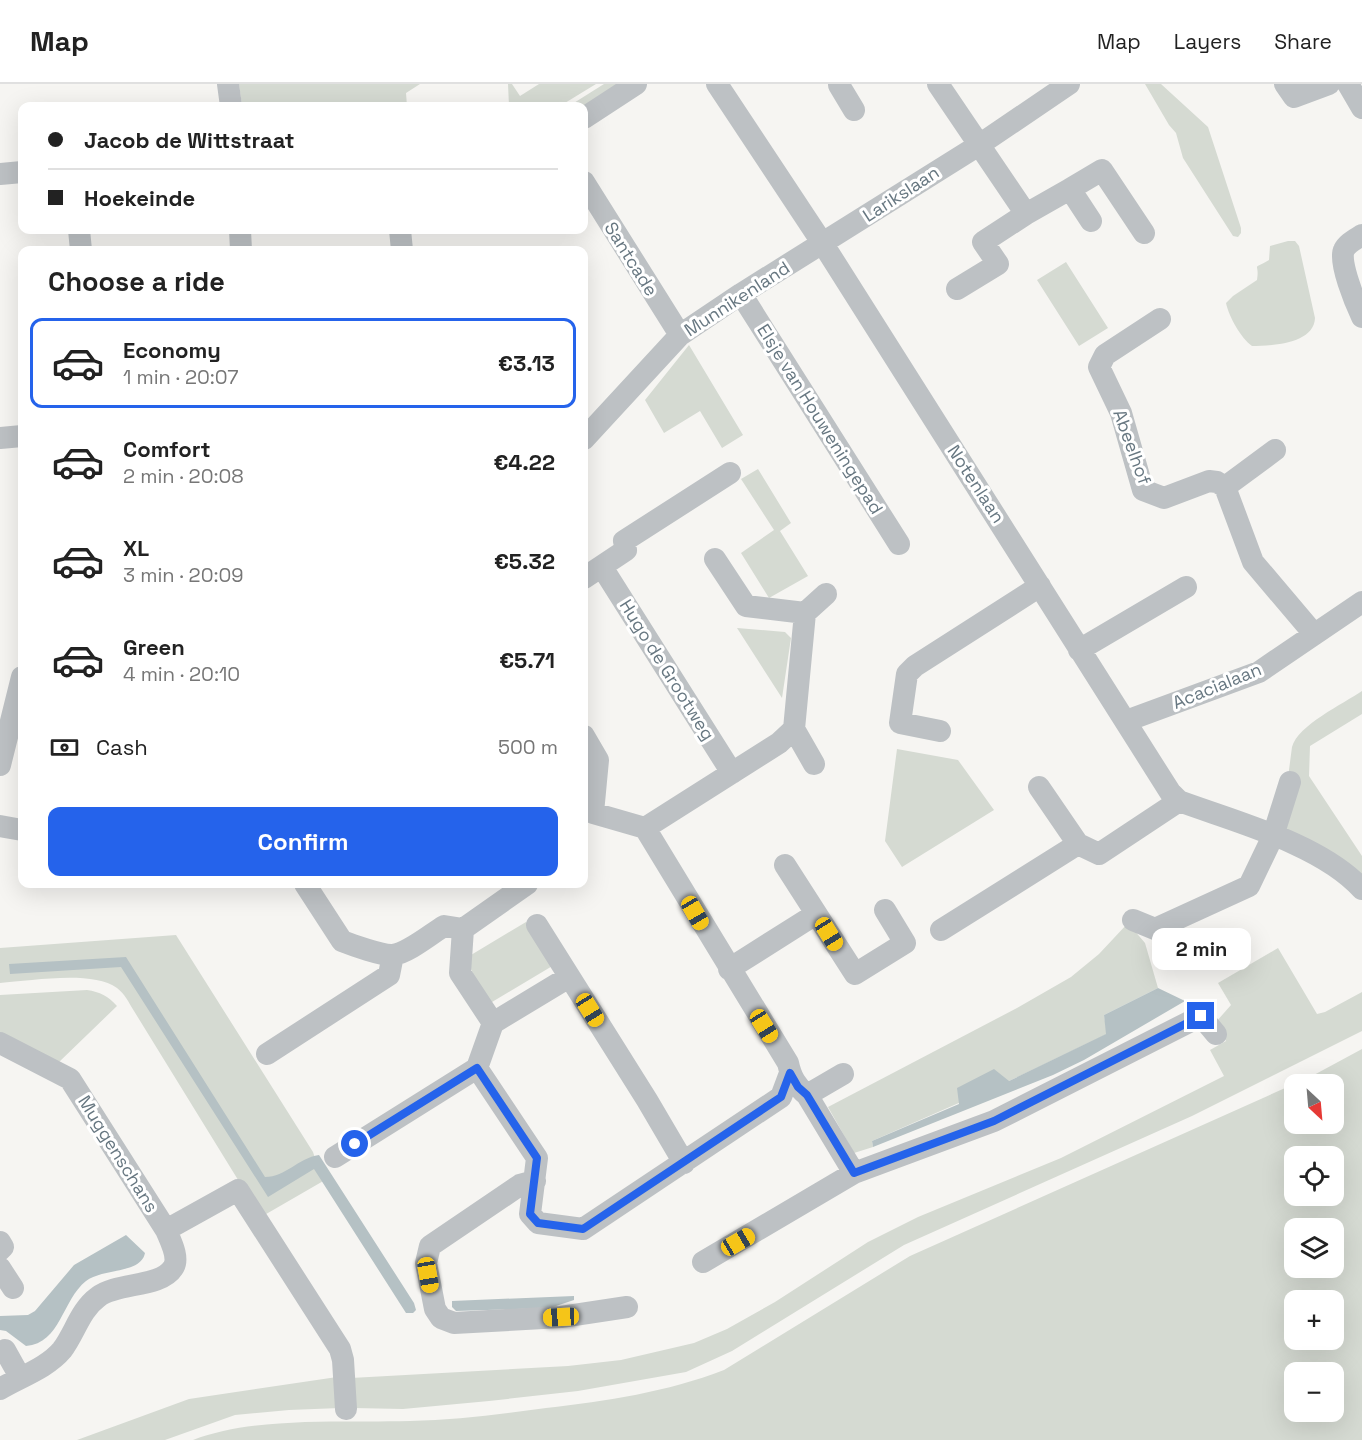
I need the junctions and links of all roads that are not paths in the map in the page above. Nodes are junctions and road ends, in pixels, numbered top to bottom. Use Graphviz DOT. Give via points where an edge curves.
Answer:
graph roads {
  1 [pos="228,84"];
  2 [pos="636,84"];
  3 [pos="717,84"];
  4 [pos="840,84"];
  5 [pos="938,84"];
  6 [pos="1069,84"];
  7 [pos="1285,84"];
  8 [pos="1329,84"];
  9 [pos="1348,84"];
  10 [pos="230,102"];
  11 [pos="1362,108"];
  12 [pos="854,110"];
  13 [pos="588,115"];
  14 [pos="979,145"];
  15 [pos="18,172"];
  16 [pos="0,174"];
  17 [pos="588,188"];
  18 [pos="1070,189"];
  19 [pos="1026,214"];
  20 [pos="1091,221"];
  21 [pos="1144,233"];
  22 [pos="1362,235"];
  23 [pos="823,244"];
  24 [pos="957,289"];
  25 [pos="741,294"];
  26 [pos="1362,317"];
  27 [pos="1160,319"];
  28 [pos="680,335"];
  29 [pos="592,414"];
  30 [pos="18,436"];
  31 [pos="0,438"];
  32 [pos="1275,450"];
  33 [pos="730,473"];
  34 [pos="1225,487"];
  35 [pos="899,544"];
  36 [pos="715,559"];
  37 [pos="593,573"];
  38 [pos="1040,586"];
  39 [pos="1186,587"];
  40 [pos="826,594"];
  41 [pos="1362,602"];
  42 [pos="805,613"];
  43 [pos="1314,634"];
  44 [pos="1079,650"];
  45 [pos="18,693"];
  46 [pos="1126,721"];
  47 [pos="794,729"];
  48 [pos="940,731"];
  49 [pos="588,743"];
  50 [pos="814,764"];
  51 [pos="0,765"];
  52 [pos="732,773"];
  53 [pos="1290,782"];
  54 [pos="1039,787"];
  55 [pos="1179,801"];
  56 [pos="588,823"];
  57 [pos="0,826"];
  58 [pos="645,828"];
  59 [pos="18,829"];
  60 [pos="1273,836"];
  61 [pos="1078,844"];
  62 [pos="785,865"];
  63 [pos="308,888"];
  64 [pos="521,888"];
  65 [pos="1362,889"];
  66 [pos="885,910"];
  67 [pos="816,914"];
  68 [pos="1133,920"];
  69 [pos="537,925"];
  70 [pos="463,929"];
  71 [pos="941,930"];
  72 [pos="393,955"];
  73 [pos="729,969"];
  74 [pos="569,977"];
  75 [pos="493,1023"];
  76 [pos="1216,1034"];
  77 [pos="0,1043"];
  78 [pos="267,1054"];
  79 [pos="477,1068"];
  80 [pos="790,1073"];
  81 [pos="843,1074"];
  82 [pos="807,1095"];
  83 [pos="335,1157"];
  84 [pos="684,1163"];
  85 [pos="854,1173"];
  86 [pos="536,1181"];
  87 [pos="166,1230"];
  88 [pos="0,1242"];
  89 [pos="0,1250"];
  90 [pos="703,1262"];
  91 [pos="0,1268"];
  92 [pos="13,1288"];
  93 [pos="627,1307"];
  94 [pos="5,1350"];
  95 [pos="20,1377"];
  96 [pos="0,1389"];
  97 [pos="346,1409"];
  1 -- 10 [label="street"];
  2 -- 13 [label="street"];
  3 -- 23 [label="street, Notenlaan"];
  4 -- 12 [label="street"];
  5 -- 14 [label="street"];
  6 -- 14 [label="street, Larikslaan"];
  7 -- 8 [label="street" via="1294,97"];
  9 -- 11 [label="street"];
  14 -- 19 [label="street"];
  14 -- 23 [label="street, Larikslaan"];
  15 -- 16 [label="street"];
  17 -- 28 [label="street, Santcade"];
  18 -- 19 [label="street"];
  18 -- 20 [label="street"];
  18 -- 21 [label="street" via="1102,170"];
  19 -- 24 [label="street" via="983,242 998,264"];
  22 -- 26 [label="street" via="1342,251"];
  23 -- 25 [label="street, Munnikenland"];
  23 -- 38 [label="street, Notenlaan"];
  25 -- 28 [label="street, Munnikenland"];
  25 -- 35 [label="street, Elsje van Houweningepad"];
  27 -- 34 [label="street, Abeelhof" via="1105,354 1099,367 1121,414 1143,490 1164,498 1209,481"];
  28 -- 29 [label="street, Munnikenland"];
  30 -- 31 [label="street"];
  32 -- 34 [label="street"];
  33 -- 37 [label="street, Hugo de Grootweg" via="624,541 626,550"];
  34 -- 43 [label="street" via="1253,562"];
  36 -- 42 [label="street" via="746,606"];
  37 -- 52 [label="street, Hugo de Grootweg"];
  38 -- 44 [label="street, Notenlaan"];
  38 -- 48 [label="street" via="907,674 900,723"];
  39 -- 44 [label="street"];
  40 -- 42 [label="street"];
  41 -- 43 [label="street, Acacialaan"];
  42 -- 47 [label="street"];
  43 -- 46 [label="street, Acacialaan" via="1259,672"];
  44 -- 46 [label="street, Notenlaan"];
  45 -- 51 [label="street"];
  46 -- 55 [label="street, Notenlaan"];
  47 -- 50 [label="street"];
  47 -- 52 [label="street"];
  49 -- 56 [label="street" via="598,760"];
  52 -- 58 [label="street"];
  53 -- 60 [label="street"];
  54 -- 61 [label="street"];
  55 -- 60 [label="street"];
  55 -- 61 [label="street" via="1099,854"];
  56 -- 58 [label="street"];
  57 -- 59 [label="street"];
  58 -- 73 [label="street"];
  60 -- 65 [label="street" via="1332,864"];
  60 -- 68 [label="street" via="1249,886 1155,929"];
  61 -- 71 [label="street"];
  62 -- 67 [label="street"];
  63 -- 72 [label="street" via="342,941"];
  64 -- 70 [label="street"];
  66 -- 67 [label="street" via="905,943 855,974"];
  67 -- 73 [label="street"];
  69 -- 74 [label="street"];
  70 -- 72 [label="street" via="444,926"];
  70 -- 75 [label="street" via="460,973"];
  72 -- 78 [label="street" via="389,975"];
  73 -- 80 [label="street" via="788,1063"];
  74 -- 75 [label="street"];
  74 -- 84 [label="street"];
  75 -- 79 [label="street"];
  76 -- 85 [label="street" via="1201,1016 994,1121"];
  77 -- 87 [label="street, Muggenschans" via="70,1078"];
  79 -- 83 [label="street"];
  79 -- 86 [label="street" via="537,1158"];
  80 -- 82 [label="street"];
  80 -- 84 [label="street" via="781,1097"];
  81 -- 82 [label="street"];
  82 -- 85 [label="street"];
  84 -- 86 [label="street" via="583,1229 538,1223 530,1214"];
  85 -- 90 [label="street"];
  86 -- 93 [label="street" via="520,1185 430,1246 426,1263 435,1309 441,1318 454,1323 549,1318"];
  87 -- 95 [label="street" via="176,1265 169,1275 107,1291 96,1298 62,1350"];
  87 -- 97 [label="street, Muggenschans" via="238,1190 340,1349"];
  88 -- 89 [label="street"];
  91 -- 92 [label="street"];
  94 -- 95 [label="street"];
  95 -- 96 [label="street"];
}
